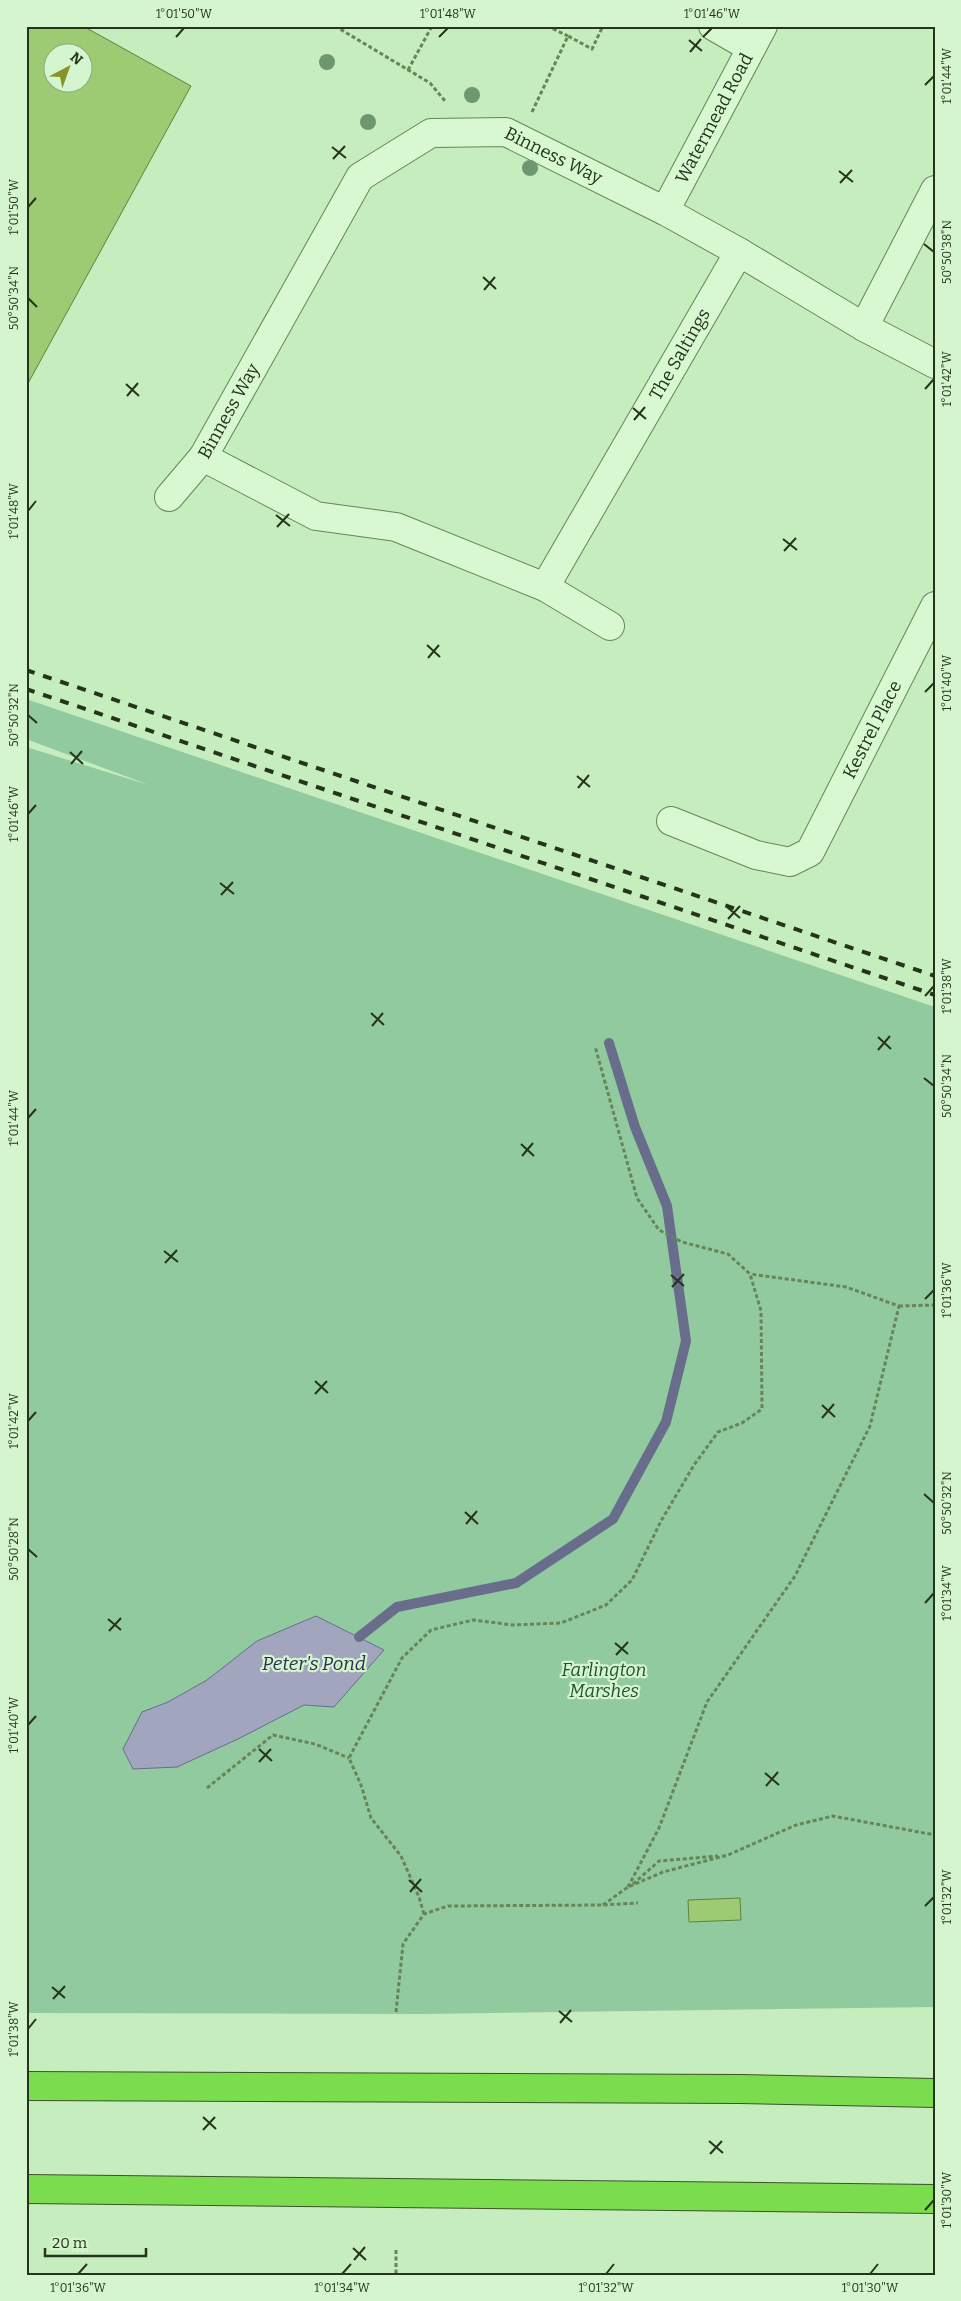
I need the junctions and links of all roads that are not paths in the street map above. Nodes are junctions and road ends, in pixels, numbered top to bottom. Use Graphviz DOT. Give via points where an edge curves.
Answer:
graph roads {
  1 [pos="712,26"];
  2 [pos="757,37"];
  3 [pos="935,190"];
  4 [pos="665,211"];
  5 [pos="739,252"];
  6 [pos="864,327"];
  7 [pos="935,364"];
  8 [pos="203,457"];
  9 [pos="169,497"];
  10 [pos="545,587"];
  11 [pos="935,606"];
  12 [pos="610,626"];
  13 [pos="671,822"];
  14 [pos="26,2086"];
  15 [pos="935,2093"];
  16 [pos="26,2189"];
  17 [pos="935,2199"];
  1 -- 2 [label="street"];
  2 -- 4 [label="street, Watermead Road"];
  3 -- 6 [label="street"];
  4 -- 5 [label="street, Binness Way"];
  4 -- 8 [label="street, Binness Way" via="506,132 431,133 360,177"];
  5 -- 6 [label="street, Binness Way"];
  5 -- 10 [label="street, The Saltings"];
  6 -- 7 [label="street, Binness Way"];
  8 -- 9 [label="street, Binness Way"];
  8 -- 10 [label="street" via="316,516 396,527"];
  10 -- 12 [label="street"];
  11 -- 13 [label="street, Kestrel Place" via="810,852 790,862 756,855"];
  14 -- 15 [label="highway"];
  16 -- 17 [label="highway"];
}
